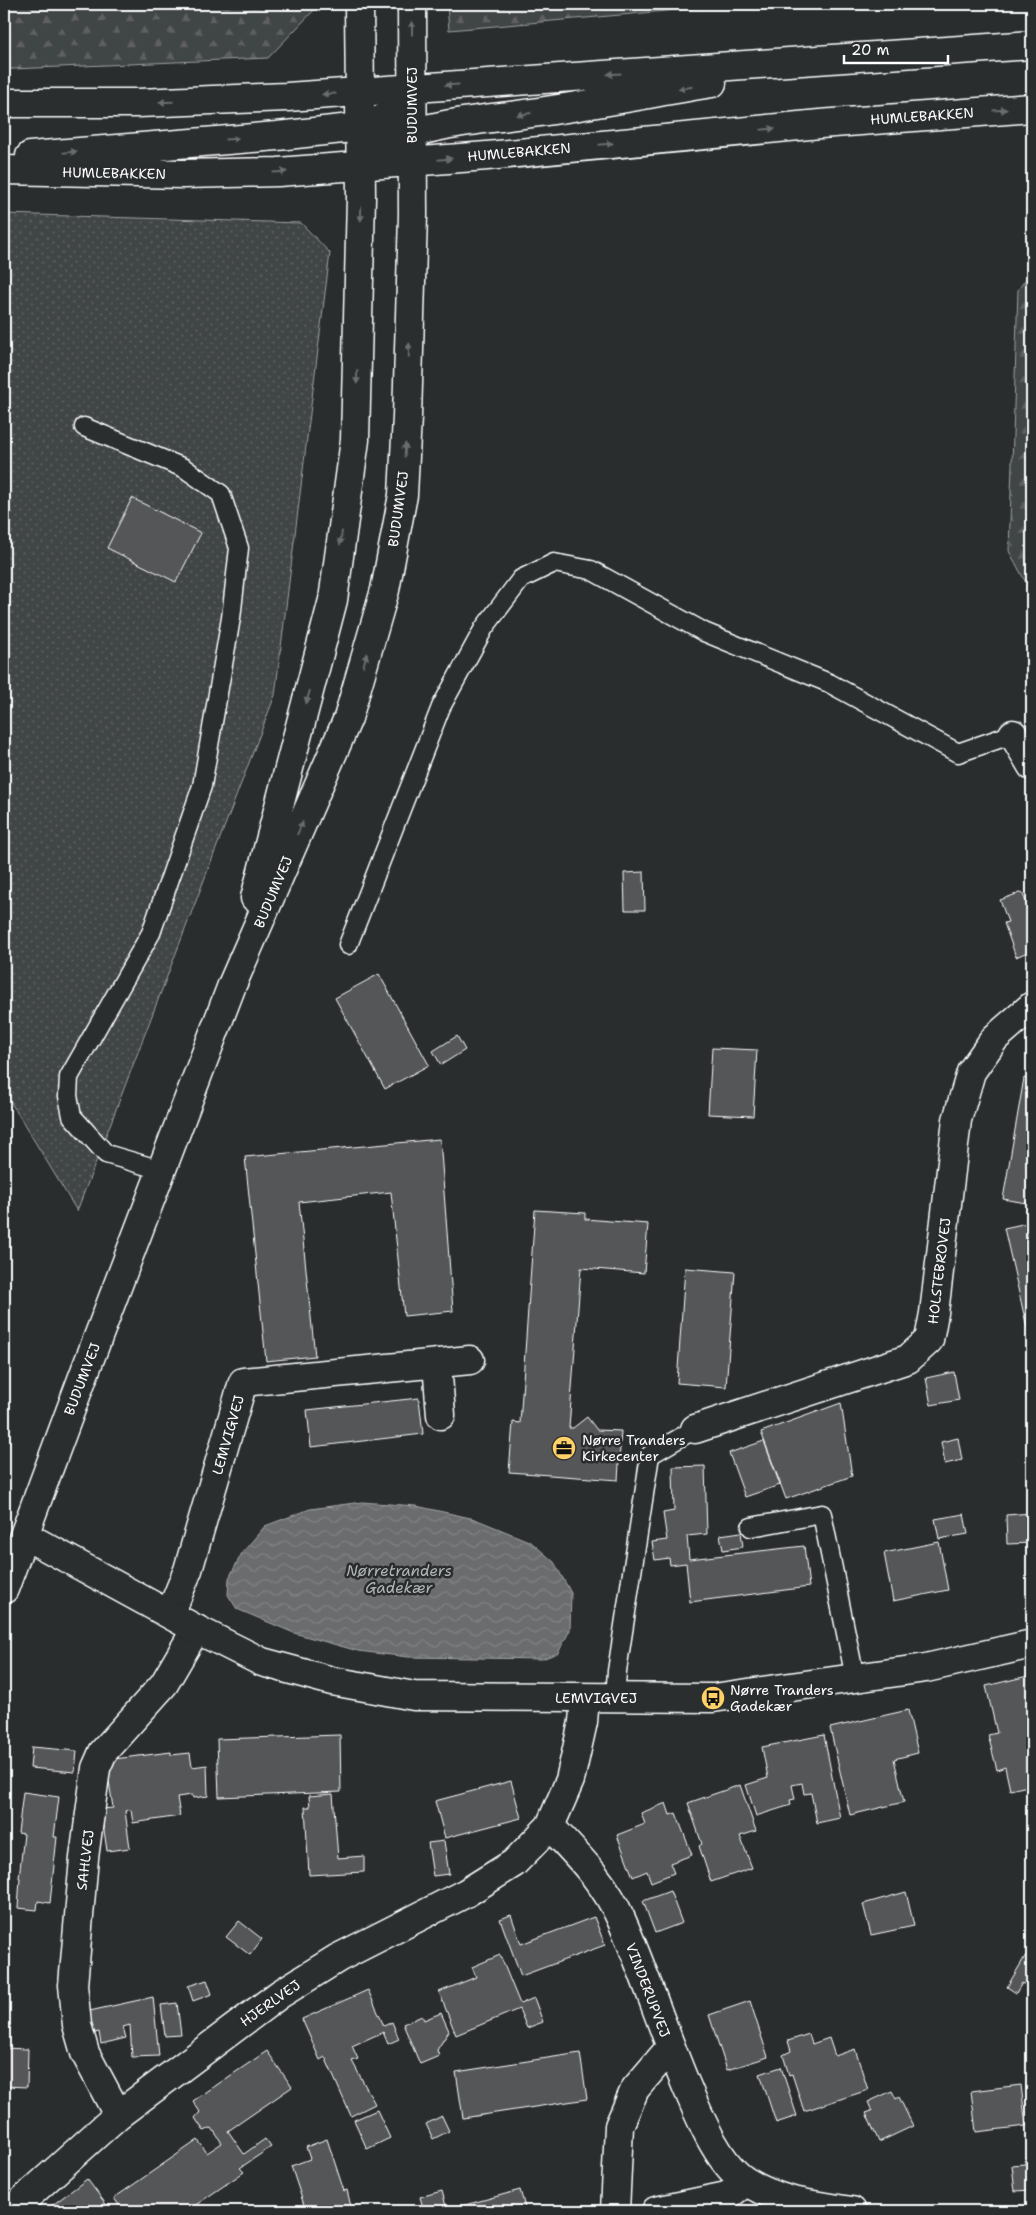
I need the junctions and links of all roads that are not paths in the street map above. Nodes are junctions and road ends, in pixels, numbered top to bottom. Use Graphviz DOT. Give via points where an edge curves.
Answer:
graph roads {
  1 [pos="359,4"];
  2 [pos="412,4"];
  3 [pos="1032,45"];
  4 [pos="871,57"];
  5 [pos="412,88"];
  6 [pos="361,92"];
  7 [pos="4,103"];
  8 [pos="1032,108"];
  9 [pos="361,127"];
  10 [pos="413,133"];
  11 [pos="4,158"];
  12 [pos="413,162"];
  13 [pos="361,166"];
  14 [pos="4,170"];
  15 [pos="84,427"];
  16 [pos="1013,734"];
  17 [pos="1032,766"];
  18 [pos="348,946"];
  19 [pos="232,986"];
  20 [pos="1032,1006"];
  21 [pos="162,1170"];
  22 [pos="470,1360"];
  23 [pos="437,1364"];
  24 [pos="441,1415"];
  25 [pos="695,1429"];
  26 [pos="751,1527"];
  27 [pos="24,1535"];
  28 [pos="4,1589"];
  29 [pos="170,1614"];
  30 [pos="196,1629"];
  31 [pos="1032,1644"];
  32 [pos="855,1678"];
  33 [pos="585,1698"];
  34 [pos="615,1698"];
  35 [pos="550,1826"];
  36 [pos="670,2048"];
  37 [pos="118,2116"];
  38 [pos="746,2182"];
  39 [pos="11,2211"];
  40 [pos="615,2211"];
  41 [pos="656,2211"];
  42 [pos="852,2211"];
  1 -- 6 [label="street, BUDUMVEJ"];
  5 -- 2 [label="street, BUDUMVEJ, one-way"];
  3 -- 4 [label="street"];
  4 -- 5 [label="street, one-way"];
  4 -- 10 [label="street, one-way"];
  5 -- 6 [label="street"];
  5 -- 9 [label="street" via="401,103 382,119"];
  5 -- 10 [label="street, BUDUMVEJ"];
  6 -- 7 [label="street, one-way" via="138,103"];
  6 -- 9 [label="street, BUDUMVEJ"];
  12 -- 8 [label="street, HUMLEBAKKEN, one-way"];
  11 -- 9 [label="street, one-way"];
  9 -- 13 [label="street, BUDUMVEJ"];
  10 -- 12 [label="street, BUDUMVEJ"];
  10 -- 13 [label="street" via="374,151"];
  12 -- 13 [label="street, HUMLEBAKKEN"];
  19 -- 12 [label="street, BUDUMVEJ, one-way" via="348,718 385,590 403,495"];
  14 -- 13 [label="street, HUMLEBAKKEN, one-way" via="183,174"];
  13 -- 19 [label="street, BUDUMVEJ, one-way" via="355,440 333,600"];
  15 -- 21 [label="lane" via="184,468 221,494 239,548 231,618 202,786 151,933 69,1077 72,1116 106,1154"];
  16 -- 17 [label="street"];
  16 -- 18 [label="lane" via="958,753 830,683 704,632 591,570 554,564 521,579 484,628 441,707"];
  19 -- 21 [label="street, BUDUMVEJ"];
  20 -- 25 [label="street, HOLSTEBROVEJ" via="995,1038 971,1072 957,1120 929,1340 908,1359"];
  21 -- 27 [label="street, BUDUMVEJ"];
  22 -- 23 [label="street, LEMVIGVEJ"];
  23 -- 24 [label="street"];
  23 -- 29 [label="street, LEMVIGVEJ" via="243,1382 188,1570"];
  25 -- 34 [label="lane" via="650,1455"];
  26 -- 32 [label="lane" via="822,1514"];
  27 -- 28 [label="street, BUDUMVEJ"];
  27 -- 29 [label="street, LEMVIGVEJ"];
  29 -- 30 [label="street, LEMVIGVEJ"];
  30 -- 33 [label="street, LEMVIGVEJ" via="262,1662 332,1681 414,1696"];
  30 -- 37 [label="street, SAHLVEJ" via="164,1684 103,1752 96,1768 84,1858 74,1985 77,2025 85,2052"];
  31 -- 32 [label="street, LEMVIGVEJ" via="926,1668"];
  32 -- 34 [label="street, LEMVIGVEJ" via="713,1698"];
  33 -- 34 [label="street, LEMVIGVEJ"];
  33 -- 35 [label="street" via="570,1780"];
  35 -- 36 [label="street, VINDERUPVEJ" via="591,1869 620,1917"];
  35 -- 37 [label="street, HJERLVEJ" via="514,1863 466,1893 338,1958 280,1994"];
  36 -- 38 [label="street, VINDERUPVEJ" via="701,2122 720,2155"];
  36 -- 40 [label="street" via="635,2089 619,2126"];
  37 -- 39 [label="street, HJERLVEJ"];
  38 -- 41 [label="street" via="727,2196"];
  38 -- 42 [label="street, VINDERUPVEJ" via="784,2200"];
}
